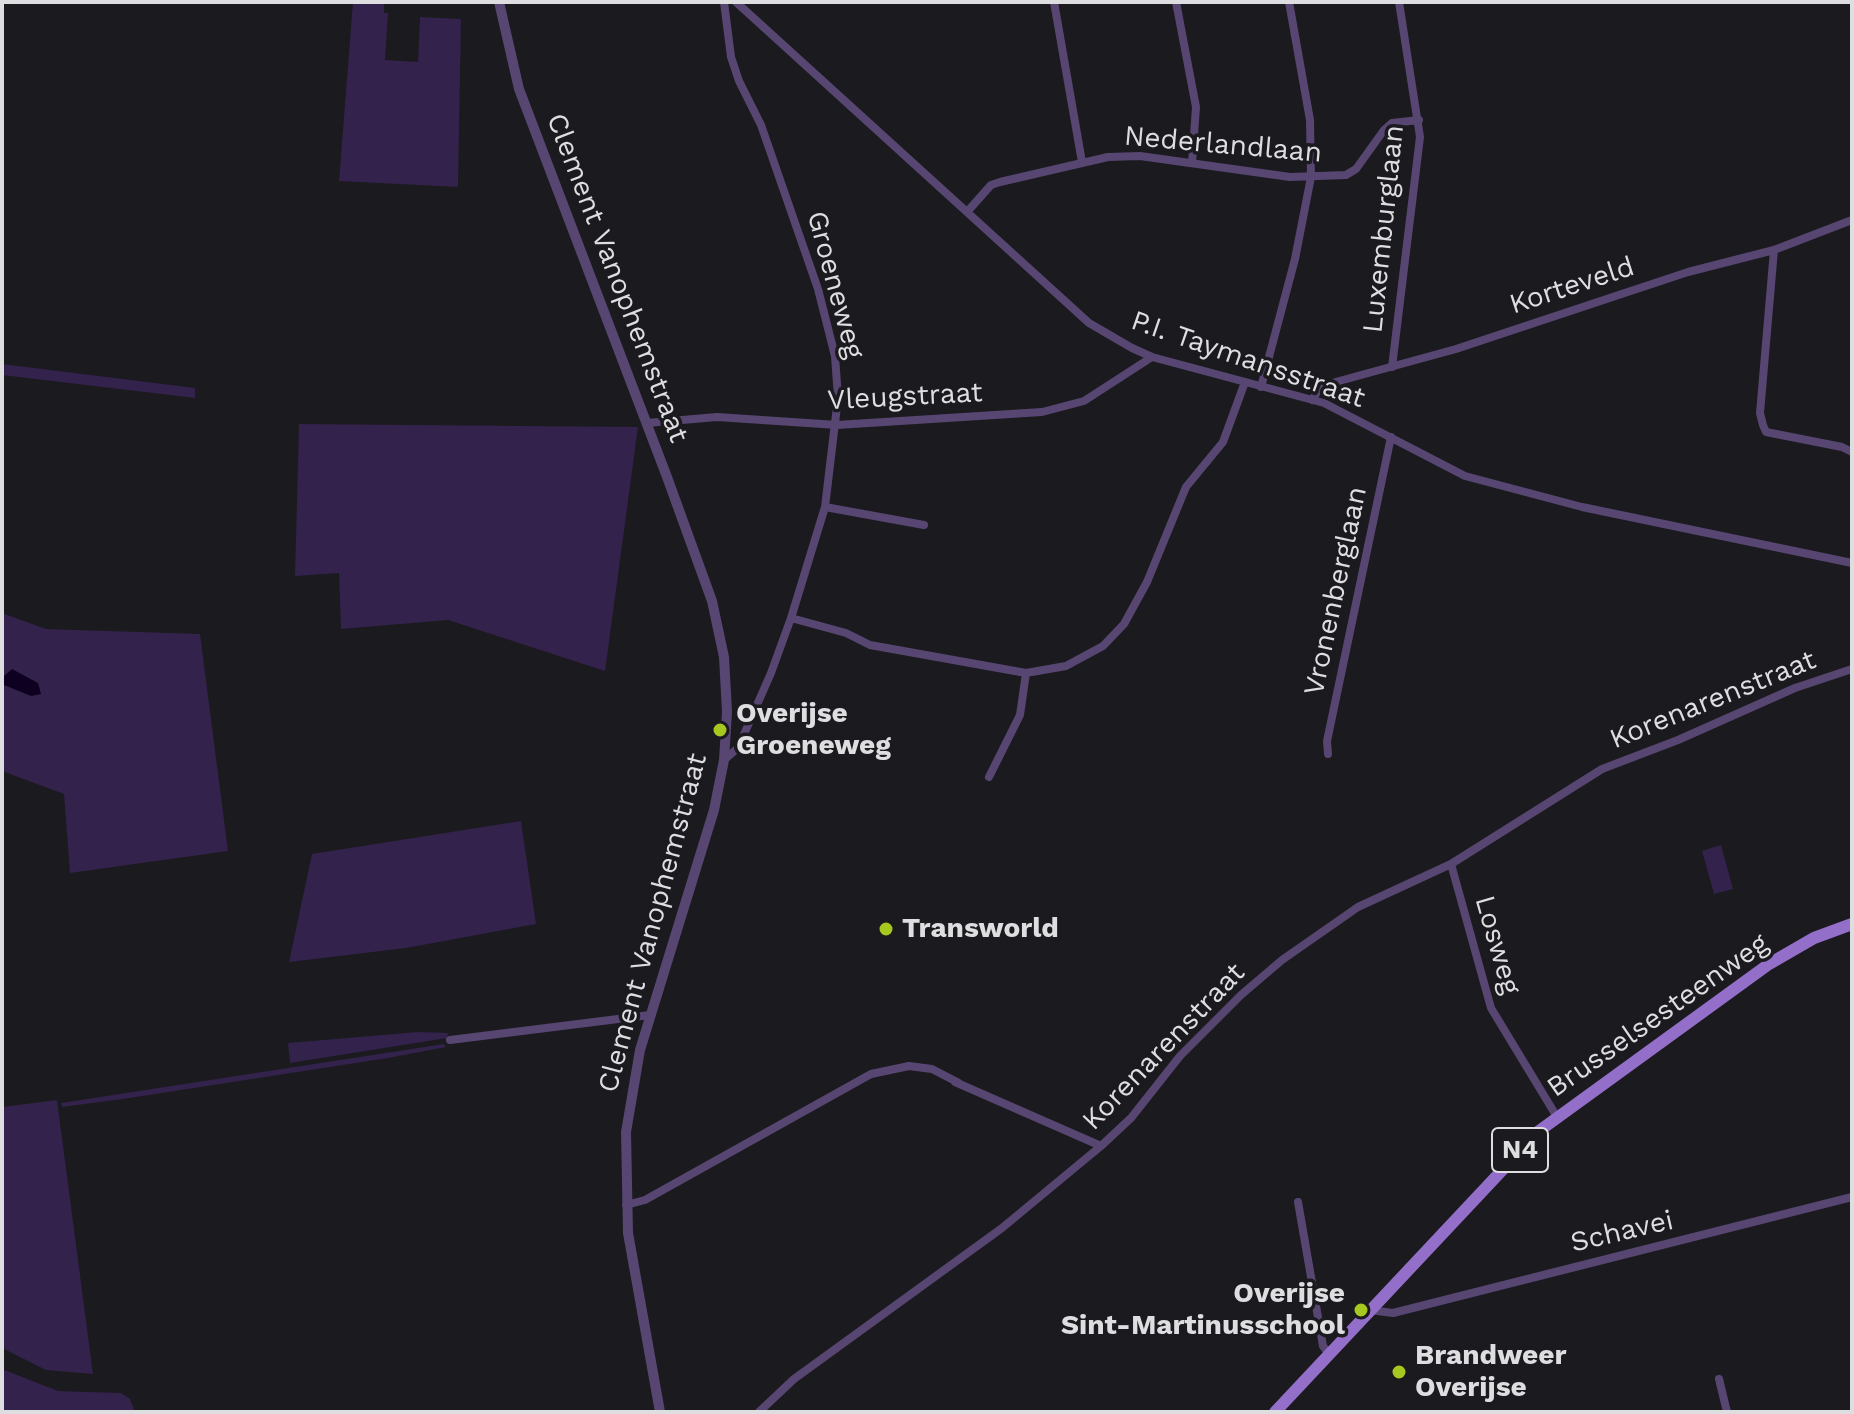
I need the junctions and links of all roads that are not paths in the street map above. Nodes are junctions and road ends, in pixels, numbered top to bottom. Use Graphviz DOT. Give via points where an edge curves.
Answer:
graph roads {
  1 [pos="499,2"];
  2 [pos="724,2"];
  3 [pos="736,2"];
  4 [pos="1054,2"];
  5 [pos="1176,2"];
  6 [pos="1289,2"];
  7 [pos="1399,2"];
  8 [pos="1419,120"];
  9 [pos="1082,162"];
  10 [pos="1192,163"];
  11 [pos="1311,177"];
  12 [pos="967,212"];
  13 [pos="1852,220"];
  14 [pos="1774,250"];
  15 [pos="1152,357"];
  16 [pos="1392,367"];
  17 [pos="1245,382"];
  18 [pos="1261,387"];
  19 [pos="1312,400"];
  20 [pos="647,423"];
  21 [pos="837,425"];
  22 [pos="1391,437"];
  23 [pos="1852,452"];
  24 [pos="825,507"];
  25 [pos="924,525"];
  26 [pos="1852,563"];
  27 [pos="791,618"];
  28 [pos="1852,669"];
  29 [pos="1026,673"];
  30 [pos="1328,754"];
  31 [pos="724,760"];
  32 [pos="989,777"];
  33 [pos="1451,864"];
  34 [pos="1852,924"];
  35 [pos="650,1015"];
  36 [pos="450,1040"];
  37 [pos="1557,1117"];
  38 [pos="1101,1146"];
  39 [pos="1852,1197"];
  40 [pos="1298,1202"];
  41 [pos="626,1205"];
  42 [pos="1383,1297"];
  43 [pos="1370,1310"];
  44 [pos="1402,1310"];
  45 [pos="1329,1354"];
  46 [pos="1719,1379"];
  47 [pos="660,1412"];
  48 [pos="759,1412"];
  49 [pos="1275,1412"];
  50 [pos="1727,1412"];
  1 -- 20 [label="street, Clement Vanophemstraat" via="519,89"];
  2 -- 21 [label="street, Groeneweg" via="731,57 761,125 818,289 837,372"];
  3 -- 12 [label="street, P.I. Taymansstraat"];
  4 -- 9 [label="street"];
  5 -- 10 [label="street" via="1196,107"];
  6 -- 11 [label="street" via="1310,120"];
  7 -- 8 [label="street, Luxemburglaan"];
  8 -- 11 [label="street, Nederlandlaan" via="1392,123 1346,175"];
  8 -- 16 [label="street, Luxemburglaan"];
  9 -- 10 [label="street, Nederlandlaan" via="1140,156"];
  9 -- 12 [label="street, Nederlandlaan" via="991,185"];
  10 -- 11 [label="street, Nederlandlaan"];
  11 -- 18 [label="street"];
  12 -- 15 [label="street, P.I. Taymansstraat" via="1089,323"];
  13 -- 14 [label="street, Korteveld"];
  14 -- 16 [label="street, Korteveld" via="1688,272"];
  14 -- 23 [label="street" via="1763,425 1766,432"];
  15 -- 17 [label="street, P.I. Taymansstraat"];
  15 -- 21 [label="street, Vleugstraat" via="1084,401 1042,412"];
  16 -- 19 [label="street, Korteveld" via="1321,386"];
  17 -- 18 [label="street, P.I. Taymansstraat"];
  17 -- 29 [label="street" via="1223,442 1186,487 1124,624 1103,646 1066,666"];
  18 -- 19 [label="street, P.I. Taymansstraat"];
  19 -- 22 [label="street, P.I. Taymansstraat"];
  20 -- 21 [label="street, Vleugstraat" via="717,417"];
  20 -- 31 [label="street, Clement Vanophemstraat" via="712,601 724,657"];
  21 -- 24 [label="street, Groeneweg"];
  22 -- 26 [label="street, P.I. Taymansstraat" via="1490,484"];
  22 -- 30 [label="street, Vronenberglaan"];
  24 -- 25 [label="street"];
  24 -- 27 [label="street, Groeneweg"];
  27 -- 29 [label="street" via="870,645"];
  27 -- 31 [label="street, Groeneweg" via="738,748"];
  28 -- 33 [label="street, Korenarenstraat" via="1602,769"];
  29 -- 32 [label="street" via="1020,715"];
  31 -- 35 [label="street, Clement Vanophemstraat" via="697,868"];
  33 -- 37 [label="street, Losweg" via="1491,1008"];
  33 -- 38 [label="street, Korenarenstraat" via="1358,907 1282,960 1199,1036"];
  34 -- 37 [label="main road, Brusselsesteenweg / N4" via="1769,964"];
  35 -- 36 [label="street"];
  35 -- 41 [label="street, Clement Vanophemstraat" via="629,1107"];
  37 -- 42 [label="main road, Brusselsesteenweg / N4"];
  38 -- 41 [label="street" via="922,1069 892,1067 645,1200"];
  38 -- 48 [label="street, Korenarenstraat" via="1002,1228 794,1379"];
  39 -- 44 [label="street, Schavei"];
  40 -- 45 [label="street" via="1323,1346"];
  41 -- 47 [label="street, Clement Vanophemstraat" via="633,1273"];
  42 -- 43 [label="main road, Brusselsesteenweg / N4"];
  42 -- 44 [label="street"];
  43 -- 44 [label="street, Schavei"];
  43 -- 45 [label="main road, Brusselsesteenweg / N4"];
  45 -- 49 [label="main road, Brusselsesteenweg / N4"];
  46 -- 50 [label="street"];
}
